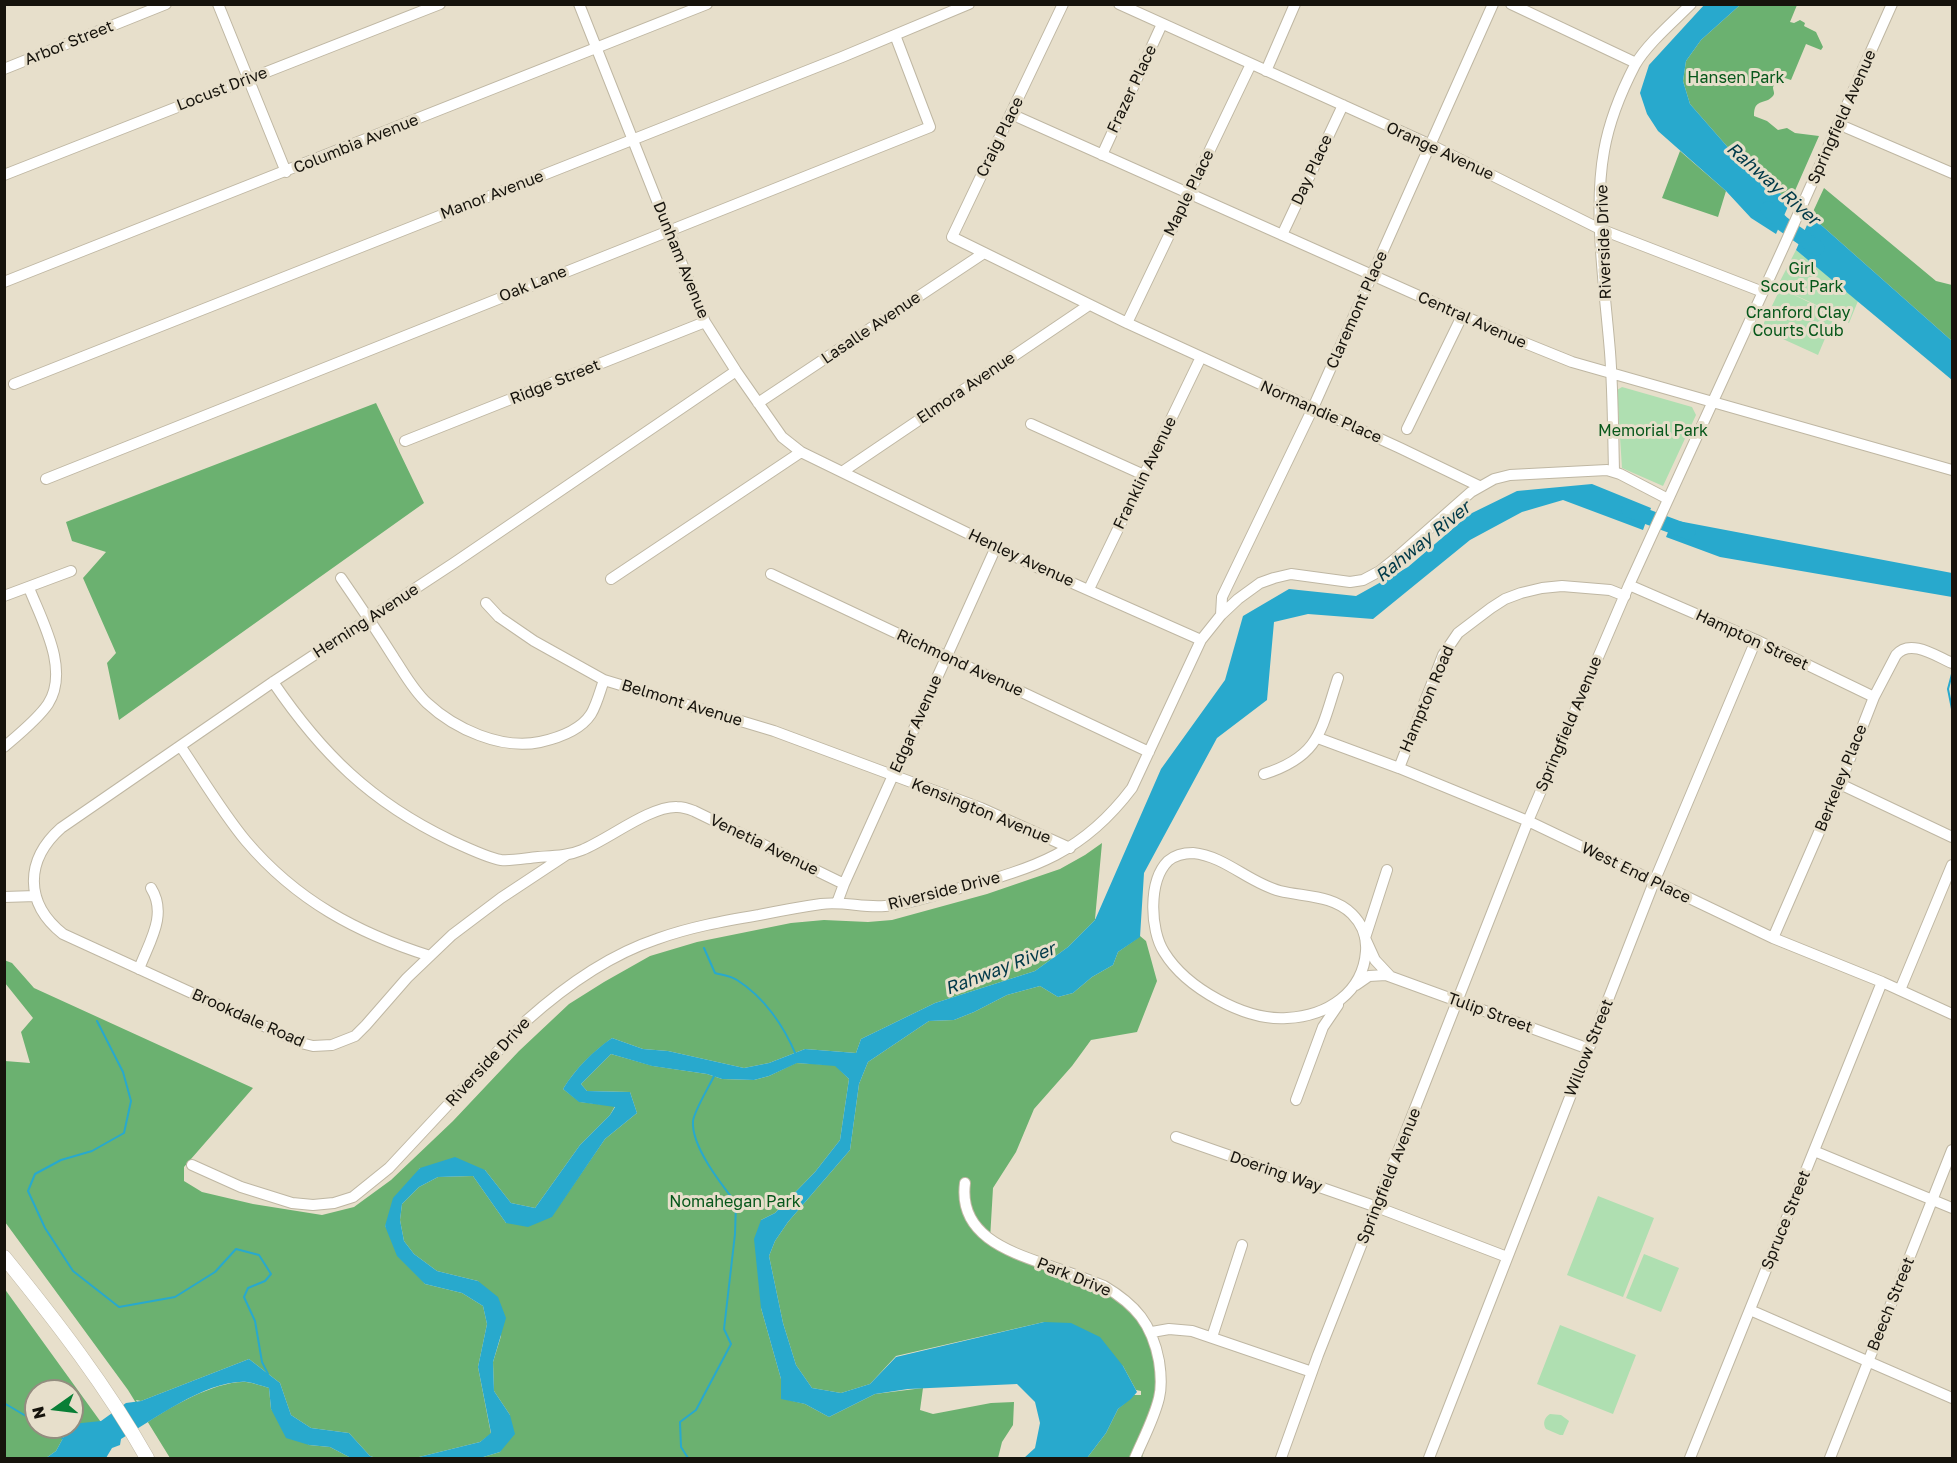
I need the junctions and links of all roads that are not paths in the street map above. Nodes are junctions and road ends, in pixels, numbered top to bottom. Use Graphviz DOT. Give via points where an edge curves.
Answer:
graph roads {
  1 [pos="166,4"];
  2 [pos="218,4"];
  3 [pos="440,4"];
  4 [pos="579,4"];
  5 [pos="707,4"];
  6 [pos="969,4"];
  7 [pos="1063,4"];
  8 [pos="1119,4"];
  9 [pos="1295,4"];
  10 [pos="1493,4"];
  11 [pos="1510,4"];
  12 [pos="1690,4"];
  13 [pos="1892,4"];
  14 [pos="1131,7"];
  15 [pos="1162,24"];
  16 [pos="895,35"];
  17 [pos="597,48"];
  18 [pos="1636,63"];
  19 [pos="1251,64"];
  20 [pos="4,69"];
  21 [pos="1266,71"];
  22 [pos="249,79"];
  23 [pos="1343,105"];
  24 [pos="1011,114"];
  25 [pos="1838,124"];
  26 [pos="634,139"];
  27 [pos="1431,145"];
  28 [pos="1102,155"];
  29 [pos="286,172"];
  30 [pos="1953,172"];
  31 [pos="4,175"];
  32 [pos="1189,194"];
  33 [pos="1600,229"];
  34 [pos="668,231"];
  35 [pos="1282,235"];
  36 [pos="984,253"];
  37 [pos="1372,276"];
  38 [pos="4,282"];
  39 [pos="1763,292"];
  40 [pos="1089,304"];
  41 [pos="1462,316"];
  42 [pos="705,322"];
  43 [pos="1127,323"];
  44 [pos="1201,357"];
  45 [pos="736,371"];
  46 [pos="1612,373"];
  47 [pos="14,384"];
  48 [pos="758,403"];
  49 [pos="1712,403"];
  50 [pos="1313,408"];
  51 [pos="1031,424"];
  52 [pos="1407,429"];
  53 [pos="405,441"];
  54 [pos="801,452"];
  55 [pos="1953,470"];
  56 [pos="1614,471"];
  57 [pos="842,472"];
  58 [pos="1144,475"];
  59 [pos="46,479"];
  60 [pos="1479,486"];
  61 [pos="1668,499"];
  62 [pos="996,547"];
  63 [pos="71,571"];
  64 [pos="771,574"];
  65 [pos="341,578"];
  66 [pos="611,579"];
  67 [pos="29,588"];
  68 [pos="1089,589"];
  69 [pos="1627,591"];
  70 [pos="4,596"];
  71 [pos="486,603"];
  72 [pos="1221,615"];
  73 [pos="369,619"];
  74 [pos="1201,640"];
  75 [pos="1756,640"];
  76 [pos="947,656"];
  77 [pos="1953,663"];
  78 [pos="1338,678"];
  79 [pos="604,680"];
  80 [pos="273,682"];
  81 [pos="1874,697"];
  82 [pos="1318,738"];
  83 [pos="4,747"];
  84 [pos="181,747"];
  85 [pos="1149,752"];
  86 [pos="1399,768"];
  87 [pos="1264,774"];
  88 [pos="893,775"];
  89 [pos="1840,783"];
  90 [pos="1528,821"];
  91 [pos="1953,837"];
  92 [pos="1070,848"];
  93 [pos="566,855"];
  94 [pos="1953,865"];
  95 [pos="1387,870"];
  96 [pos="1654,882"];
  97 [pos="844,884"];
  98 [pos="151,888"];
  99 [pos="36,896"];
  100 [pos="4,897"];
  101 [pos="837,903"];
  102 [pos="1365,938"];
  103 [pos="1773,938"];
  104 [pos="430,956"];
  105 [pos="139,969"];
  106 [pos="1390,976"];
  107 [pos="1882,982"];
  108 [pos="1356,985"];
  109 [pos="1900,990"];
  110 [pos="1458,1001"];
  111 [pos="1953,1014"];
  112 [pos="1589,1049"];
  113 [pos="1296,1100"];
  114 [pos="1176,1137"];
  115 [pos="1953,1150"];
  116 [pos="1814,1151"];
  117 [pos="192,1166"];
  118 [pos="965,1183"];
  119 [pos="1933,1200"];
  120 [pos="1377,1207"];
  121 [pos="1953,1208"];
  122 [pos="1242,1245"];
  123 [pos="4,1257"];
  124 [pos="1507,1257"];
  125 [pos="1750,1310"];
  126 [pos="1152,1332"];
  127 [pos="1212,1337"];
  128 [pos="1869,1362"];
  129 [pos="1312,1372"];
  130 [pos="1953,1398"];
  131 [pos="147,1458"];
  132 [pos="1135,1458"];
  133 [pos="1281,1458"];
  134 [pos="1429,1458"];
  135 [pos="1690,1458"];
  136 [pos="1830,1458"];
  1 -- 20 [label="street, Arbor Street"];
  2 -- 22 [label="street"];
  3 -- 22 [label="street, Locust Drive"];
  4 -- 17 [label="street, Dunham Avenue"];
  5 -- 17 [label="street, Columbia Avenue"];
  6 -- 16 [label="street, Manor Avenue"];
  7 -- 24 [label="street, Craig Place"];
  8 -- 14 [label="street, Orange Avenue"];
  9 -- 21 [label="street"];
  10 -- 27 [label="street, Claremont Place"];
  11 -- 18 [label="street"];
  12 -- 18 [label="street, Riverside Drive"];
  13 -- 25 [label="street, Springfield Avenue"];
  14 -- 15 [label="street, Orange Avenue"];
  15 -- 19 [label="street, Orange Avenue"];
  15 -- 28 [label="street, Frazer Place"];
  16 -- 26 [label="street, Manor Avenue"];
  16 -- 34 [label="street, Oak Lane" via="930,127"];
  17 -- 26 [label="street, Dunham Avenue"];
  17 -- 29 [label="street, Columbia Avenue"];
  18 -- 33 [label="street, Riverside Drive" via="1616,109 1604,152"];
  19 -- 21 [label="street, Orange Avenue"];
  19 -- 32 [label="street, Maple Place"];
  21 -- 23 [label="street, Orange Avenue"];
  22 -- 29 [label="street"];
  22 -- 31 [label="street, Locust Drive"];
  23 -- 27 [label="street, Orange Avenue"];
  23 -- 35 [label="street, Day Place"];
  24 -- 28 [label="street, Central Avenue"];
  24 -- 36 [label="street, Craig Place" via="952,237"];
  25 -- 30 [label="street"];
  25 -- 39 [label="street, Springfield Avenue"];
  26 -- 34 [label="street, Dunham Avenue"];
  26 -- 47 [label="street, Manor Avenue"];
  27 -- 33 [label="street, Orange Avenue"];
  27 -- 37 [label="street, Claremont Place"];
  28 -- 32 [label="street, Central Avenue"];
  29 -- 38 [label="street, Columbia Avenue"];
  32 -- 35 [label="street, Central Avenue"];
  32 -- 43 [label="street, Maple Place"];
  33 -- 39 [label="street, Orange Avenue"];
  33 -- 46 [label="street, Riverside Drive"];
  34 -- 42 [label="street, Dunham Avenue"];
  34 -- 59 [label="street, Oak Lane"];
  35 -- 37 [label="street, Central Avenue"];
  36 -- 40 [label="street, Normandie Place"];
  36 -- 48 [label="street, Lasalle Avenue"];
  37 -- 41 [label="street, Central Avenue"];
  37 -- 50 [label="street, Claremont Place"];
  39 -- 49 [label="street, Springfield Avenue"];
  40 -- 43 [label="street, Normandie Place"];
  40 -- 57 [label="street, Elmora Avenue"];
  41 -- 46 [label="street, Central Avenue" via="1572,362"];
  41 -- 52 [label="street"];
  42 -- 45 [label="street, Dunham Avenue"];
  42 -- 53 [label="street, Ridge Street"];
  43 -- 44 [label="street, Normandie Place"];
  44 -- 50 [label="street, Normandie Place"];
  44 -- 58 [label="street, Franklin Avenue"];
  45 -- 48 [label="street, Dunham Avenue"];
  45 -- 73 [label="street, Herning Avenue"];
  46 -- 49 [label="street, Central Avenue"];
  46 -- 56 [label="street, Riverside Drive"];
  48 -- 54 [label="street, Dunham Avenue" via="782,437"];
  49 -- 55 [label="street, Central Avenue"];
  49 -- 61 [label="street, Springfield Avenue"];
  50 -- 60 [label="street, Normandie Place"];
  50 -- 72 [label="street, Claremont Place" via="1222,597"];
  51 -- 58 [label="street"];
  54 -- 57 [label="street, Dunham Avenue"];
  54 -- 66 [label="street"];
  56 -- 60 [label="street" via="1510,475"];
  56 -- 61 [label="street"];
  57 -- 62 [label="street, Henley Avenue"];
  58 -- 68 [label="street, Franklin Avenue"];
  60 -- 72 [label="street, Riverside Drive" via="1371,576 1350,582 1300,575 1274,578 1260,583"];
  61 -- 69 [label="street, Springfield Avenue"];
  62 -- 68 [label="street, Henley Avenue"];
  62 -- 76 [label="street, Edgar Avenue"];
  63 -- 67 [label="street"];
  64 -- 76 [label="street, Richmond Avenue"];
  65 -- 73 [label="street"];
  67 -- 70 [label="street"];
  67 -- 83 [label="street" via="55,658 57,676 46,706"];
  68 -- 74 [label="street, Henley Avenue"];
  69 -- 75 [label="street, Hampton Street"];
  69 -- 86 [label="street, Hampton Road" via="1562,586 1521,593 1505,599 1458,633 1443,655"];
  69 -- 90 [label="street, Springfield Avenue"];
  71 -- 79 [label="street, Belmont Avenue" via="534,641"];
  72 -- 74 [label="street, Riverside Drive"];
  73 -- 79 [label="street" via="417,693 441,715 488,738 529,744 572,731 592,713"];
  73 -- 80 [label="street, Herning Avenue"];
  74 -- 85 [label="street, Riverside Drive"];
  75 -- 81 [label="street, Hampton Street"];
  75 -- 96 [label="street, Willow Street"];
  76 -- 85 [label="street, Richmond Avenue"];
  76 -- 88 [label="street, Edgar Avenue"];
  77 -- 81 [label="street, Berkeley Place" via="1912,647 1900,650"];
  78 -- 82 [label="street"];
  79 -- 88 [label="street, Belmont Avenue" via="774,731"];
  80 -- 84 [label="street, Herning Avenue"];
  80 -- 93 [label="street" via="297,718 354,779 423,827 501,860"];
  81 -- 89 [label="street, Berkeley Place"];
  82 -- 86 [label="street, West End Place"];
  82 -- 87 [label="street" via="1293,762"];
  84 -- 99 [label="street, Herning Avenue" via="51,837 36,866"];
  84 -- 104 [label="street" via="246,841 299,892 361,931"];
  85 -- 92 [label="street, Riverside Drive" via="1118,807"];
  86 -- 90 [label="street, West End Place"];
  88 -- 92 [label="street, Kensington Avenue" via="981,808"];
  88 -- 97 [label="street, Edgar Avenue"];
  89 -- 91 [label="street"];
  89 -- 103 [label="street, Berkeley Place"];
  90 -- 96 [label="street, West End Place"];
  90 -- 110 [label="street, Springfield Avenue"];
  92 -- 101 [label="street, Riverside Drive" via="1019,871 904,904 876,907"];
  93 -- 97 [label="street, Venetia Avenue" via="612,836 650,813 675,807"];
  93 -- 104 [label="street, Brookdale Road" via="501,897"];
  94 -- 109 [label="street"];
  95 -- 102 [label="street"];
  96 -- 103 [label="street, West End Place"];
  96 -- 112 [label="street, Willow Street"];
  97 -- 101 [label="street, Edgar Avenue"];
  98 -- 105 [label="street" via="159,903 159,919"];
  99 -- 100 [label="street"];
  99 -- 105 [label="street, Brookdale Road" via="45,917 63,934"];
  101 -- 117 [label="street, Riverside Drive" via="710,924 655,939 583,976 526,1020 389,1168 354,1197 313,1206 292,1203"];
  102 -- 106 [label="street" via="1375,960"];
  102 -- 108 [label="street" via="1364,963"];
  102 -- 108 [label="street" via="1360,922 1331,900 1279,890 1202,854 1173,858 1159,876 1153,904 1155,930 1164,952 1178,969 1209,993 1252,1014 1282,1019 1322,1010"];
  103 -- 107 [label="street, West End Place"];
  104 -- 105 [label="street, Brookdale Road" via="360,1032 344,1042 326,1046 301,1043"];
  106 -- 108 [label="street" via="1372,975"];
  106 -- 110 [label="street, Tulip Street"];
  107 -- 109 [label="street, West End Place"];
  107 -- 116 [label="street, Spruce Street"];
  108 -- 113 [label="street" via="1323,1027"];
  109 -- 111 [label="street, West End Place"];
  110 -- 112 [label="street, Tulip Street"];
  110 -- 120 [label="street, Springfield Avenue"];
  112 -- 124 [label="street, Willow Street"];
  114 -- 120 [label="street, Doering Way"];
  115 -- 119 [label="street, Beech Street"];
  116 -- 119 [label="street"];
  116 -- 125 [label="street, Spruce Street"];
  118 -- 126 [label="street, Park Drive" via="967,1211 975,1226 990,1240 1104,1286 1133,1308"];
  119 -- 121 [label="street"];
  119 -- 128 [label="street, Beech Street"];
  120 -- 124 [label="street, Doering Way"];
  120 -- 129 [label="street, Springfield Avenue"];
  122 -- 127 [label="street"];
  123 -- 131 [label="main road" via="50,1313"];
  124 -- 134 [label="street, Willow Street"];
  125 -- 128 [label="street"];
  125 -- 135 [label="street, Spruce Street"];
  126 -- 127 [label="street" via="1181,1329"];
  126 -- 132 [label="street, Park Drive" via="1162,1375 1160,1396"];
  127 -- 129 [label="street"];
  128 -- 130 [label="street"];
  128 -- 136 [label="street, Beech Street"];
  129 -- 133 [label="street, Springfield Avenue"];
}
